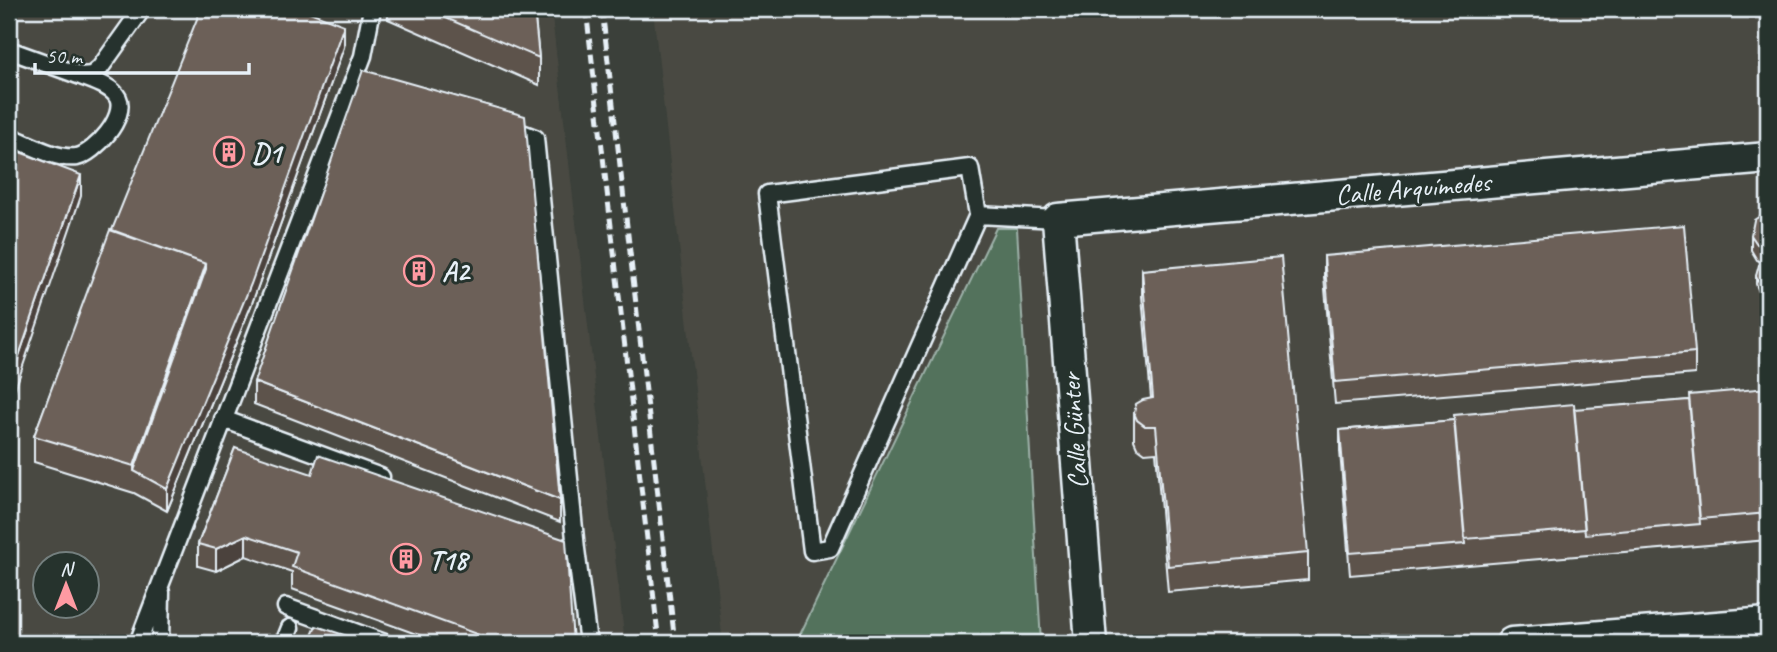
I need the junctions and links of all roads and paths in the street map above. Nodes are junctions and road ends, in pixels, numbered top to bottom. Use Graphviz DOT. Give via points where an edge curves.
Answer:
graph roads {
  1 [pos="142,9"];
  2 [pos="372,9"];
  3 [pos="9,50"];
  4 [pos="80,76"];
  5 [pos="497,124"];
  6 [pos="9,136"];
  7 [pos="1768,158"];
  8 [pos="978,215"];
  9 [pos="1058,219"];
  10 [pos="223,419"];
  11 [pos="393,482"];
  12 [pos="550,540"];
  13 [pos="576,549"];
  14 [pos="161,580"];
  15 [pos="286,607"];
  16 [pos="1768,623"];
  17 [pos="138,643"];
  18 [pos="160,643"];
  19 [pos="385,643"];
  20 [pos="588,643"];
  21 [pos="1091,643"];
  22 [pos="1512,643"];
  1 -- 4 [label="lane" via="100,68 92,75"];
  2 -- 10 [label="lane" via="362,78"];
  3 -- 4 [label="lane"];
  4 -- 6 [label="lane" via="111,90 119,99 120,112 94,148 79,157 61,156"];
  5 -- 13 [label="lane" via="535,138"];
  7 -- 9 [label="street, Calle Arquímedes"];
  8 -- 8 [label="lane" via="970,168 767,194 812,551 830,548"];
  8 -- 9 [label="lane"];
  9 -- 21 [label="street, Calle Günter"];
  10 -- 11 [label="lane"];
  10 -- 14 [label="lane"];
  12 -- 13 [label="lane"];
  13 -- 20 [label="lane"];
  14 -- 17 [label="lane"];
  14 -- 18 [label="lane"];
  15 -- 19 [label="lane"];
  16 -- 22 [label="street"];
}
